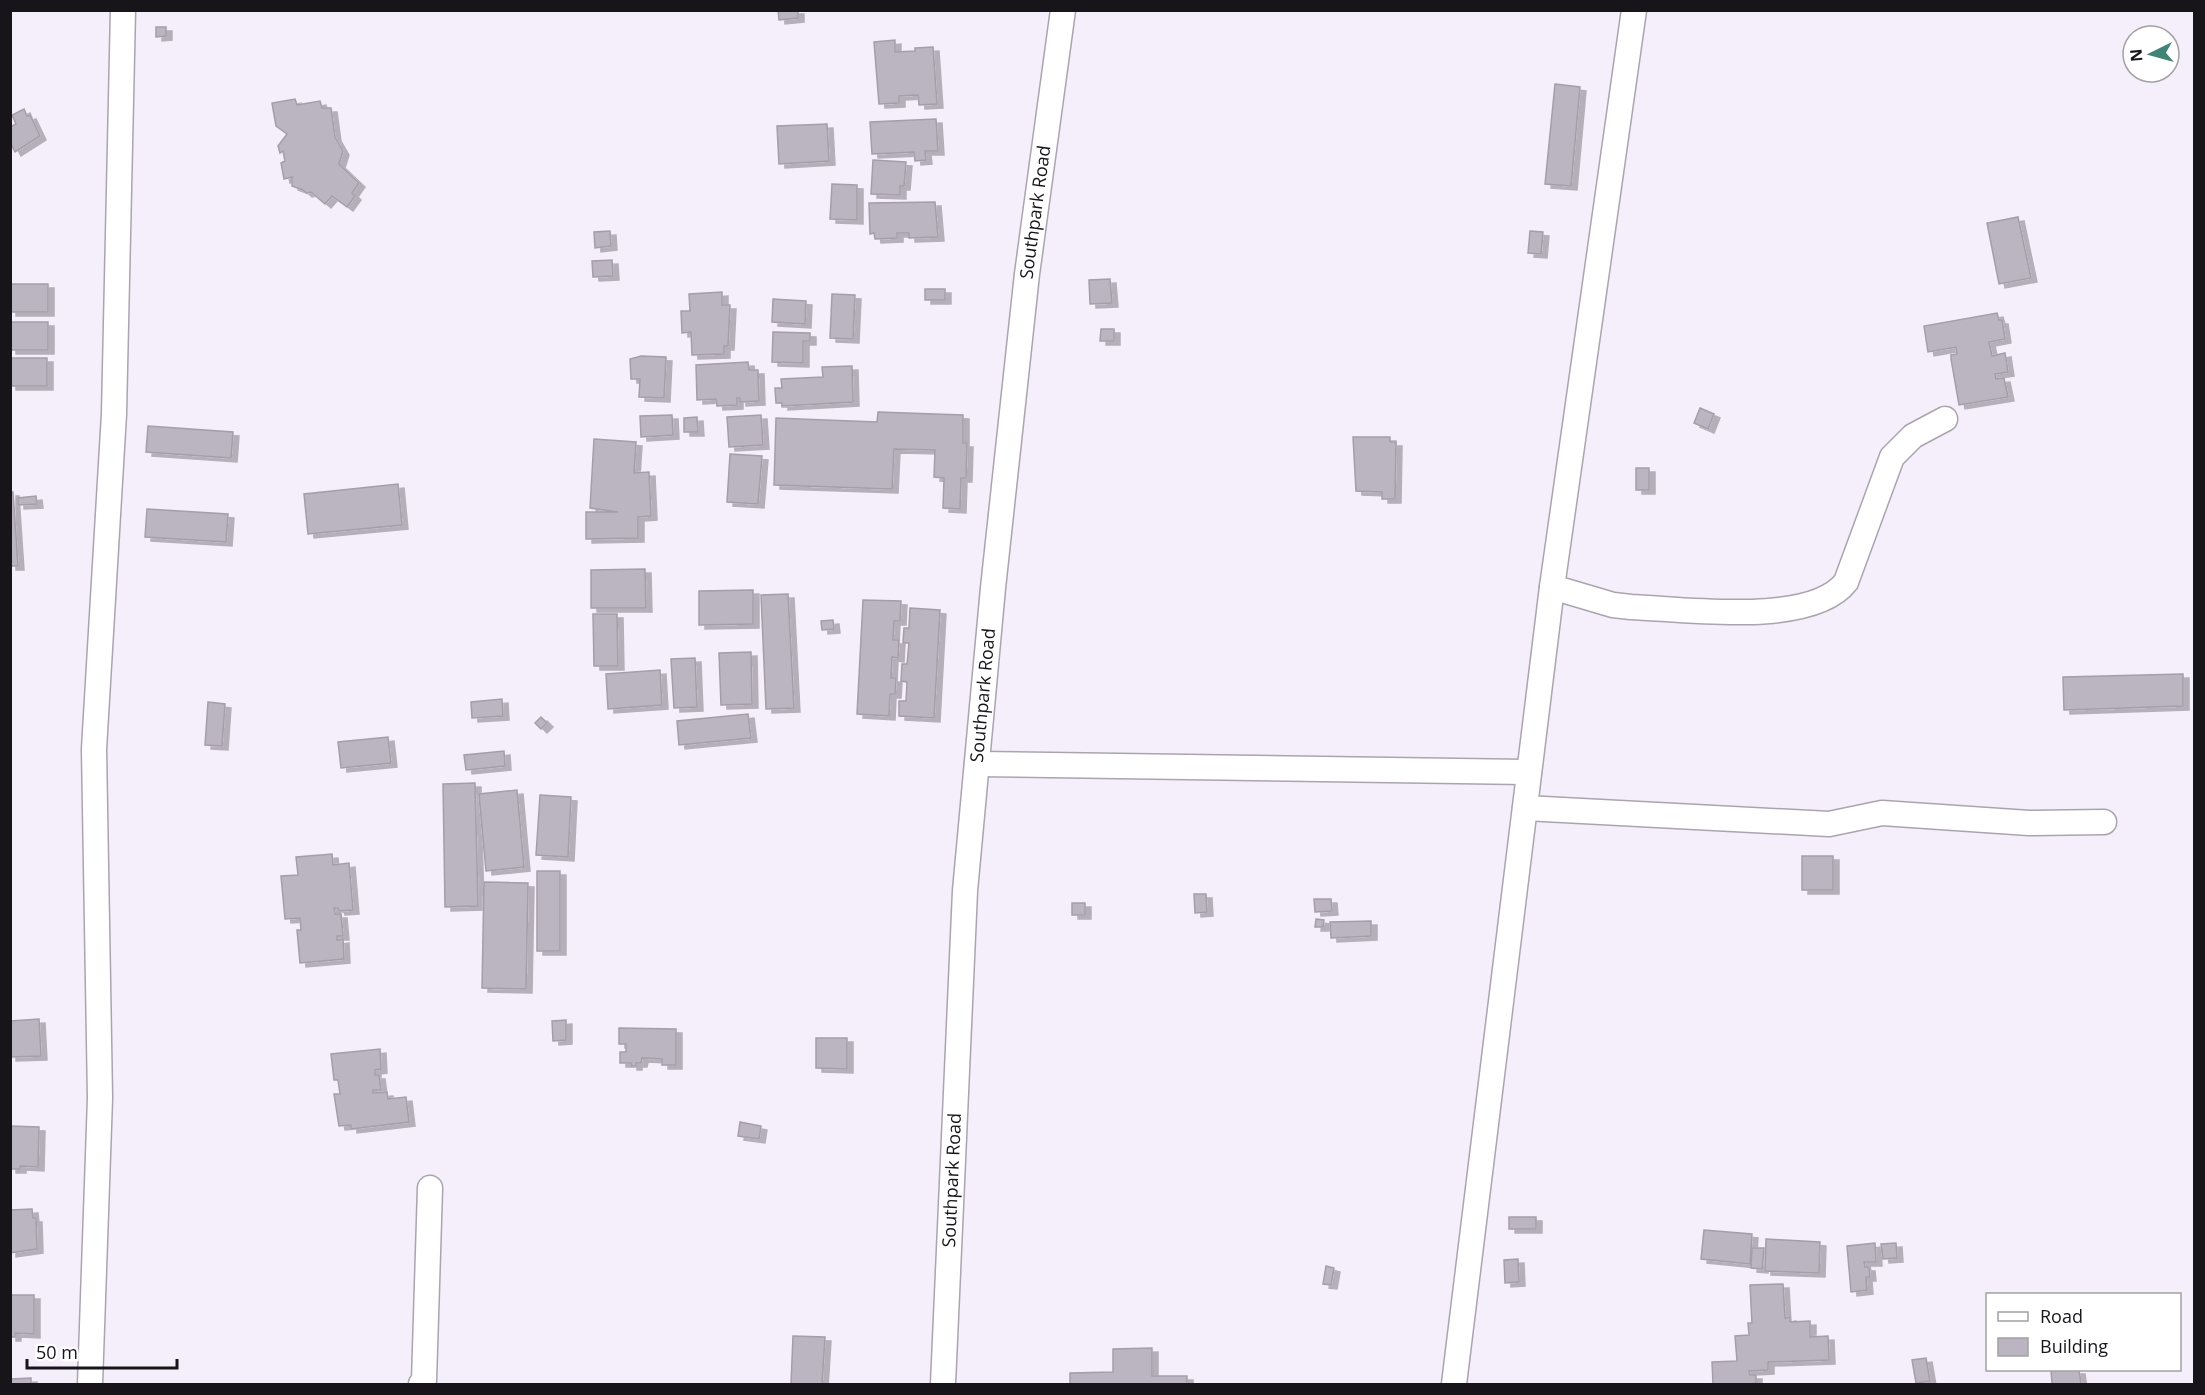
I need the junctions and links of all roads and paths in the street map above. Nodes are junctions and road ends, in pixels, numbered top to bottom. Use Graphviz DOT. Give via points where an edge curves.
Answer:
graph roads {
  1 [pos="123,10"];
  2 [pos="1062,10"];
  3 [pos="1634,10"];
  4 [pos="1945,419"];
  5 [pos="1552,587"];
  6 [pos="976,764"];
  7 [pos="1529,772"];
  8 [pos="1525,808"];
  9 [pos="2104,822"];
  10 [pos="430,1188"];
  11 [pos="90,1384"];
  12 [pos="421,1384"];
  13 [pos="943,1384"];
  14 [pos="1454,1384"];
  1 -- 11 [label="street" via="114,414 94,749 100,1098"];
  2 -- 6 [label="street, Southpark Road" via="1026,285"];
  3 -- 5 [label="street"];
  4 -- 5 [label="street" via="1913,436 1892,457 1846,582 1827,599 1765,612 1631,607"];
  5 -- 7 [label="street"];
  6 -- 7 [label="street"];
  6 -- 13 [label="street, Southpark Road" via="965,891"];
  7 -- 8 [label="street"];
  8 -- 9 [label="street" via="1829,824 1882,813 2029,823"];
  8 -- 14 [label="street"];
  10 -- 12 [label="street"];
}
